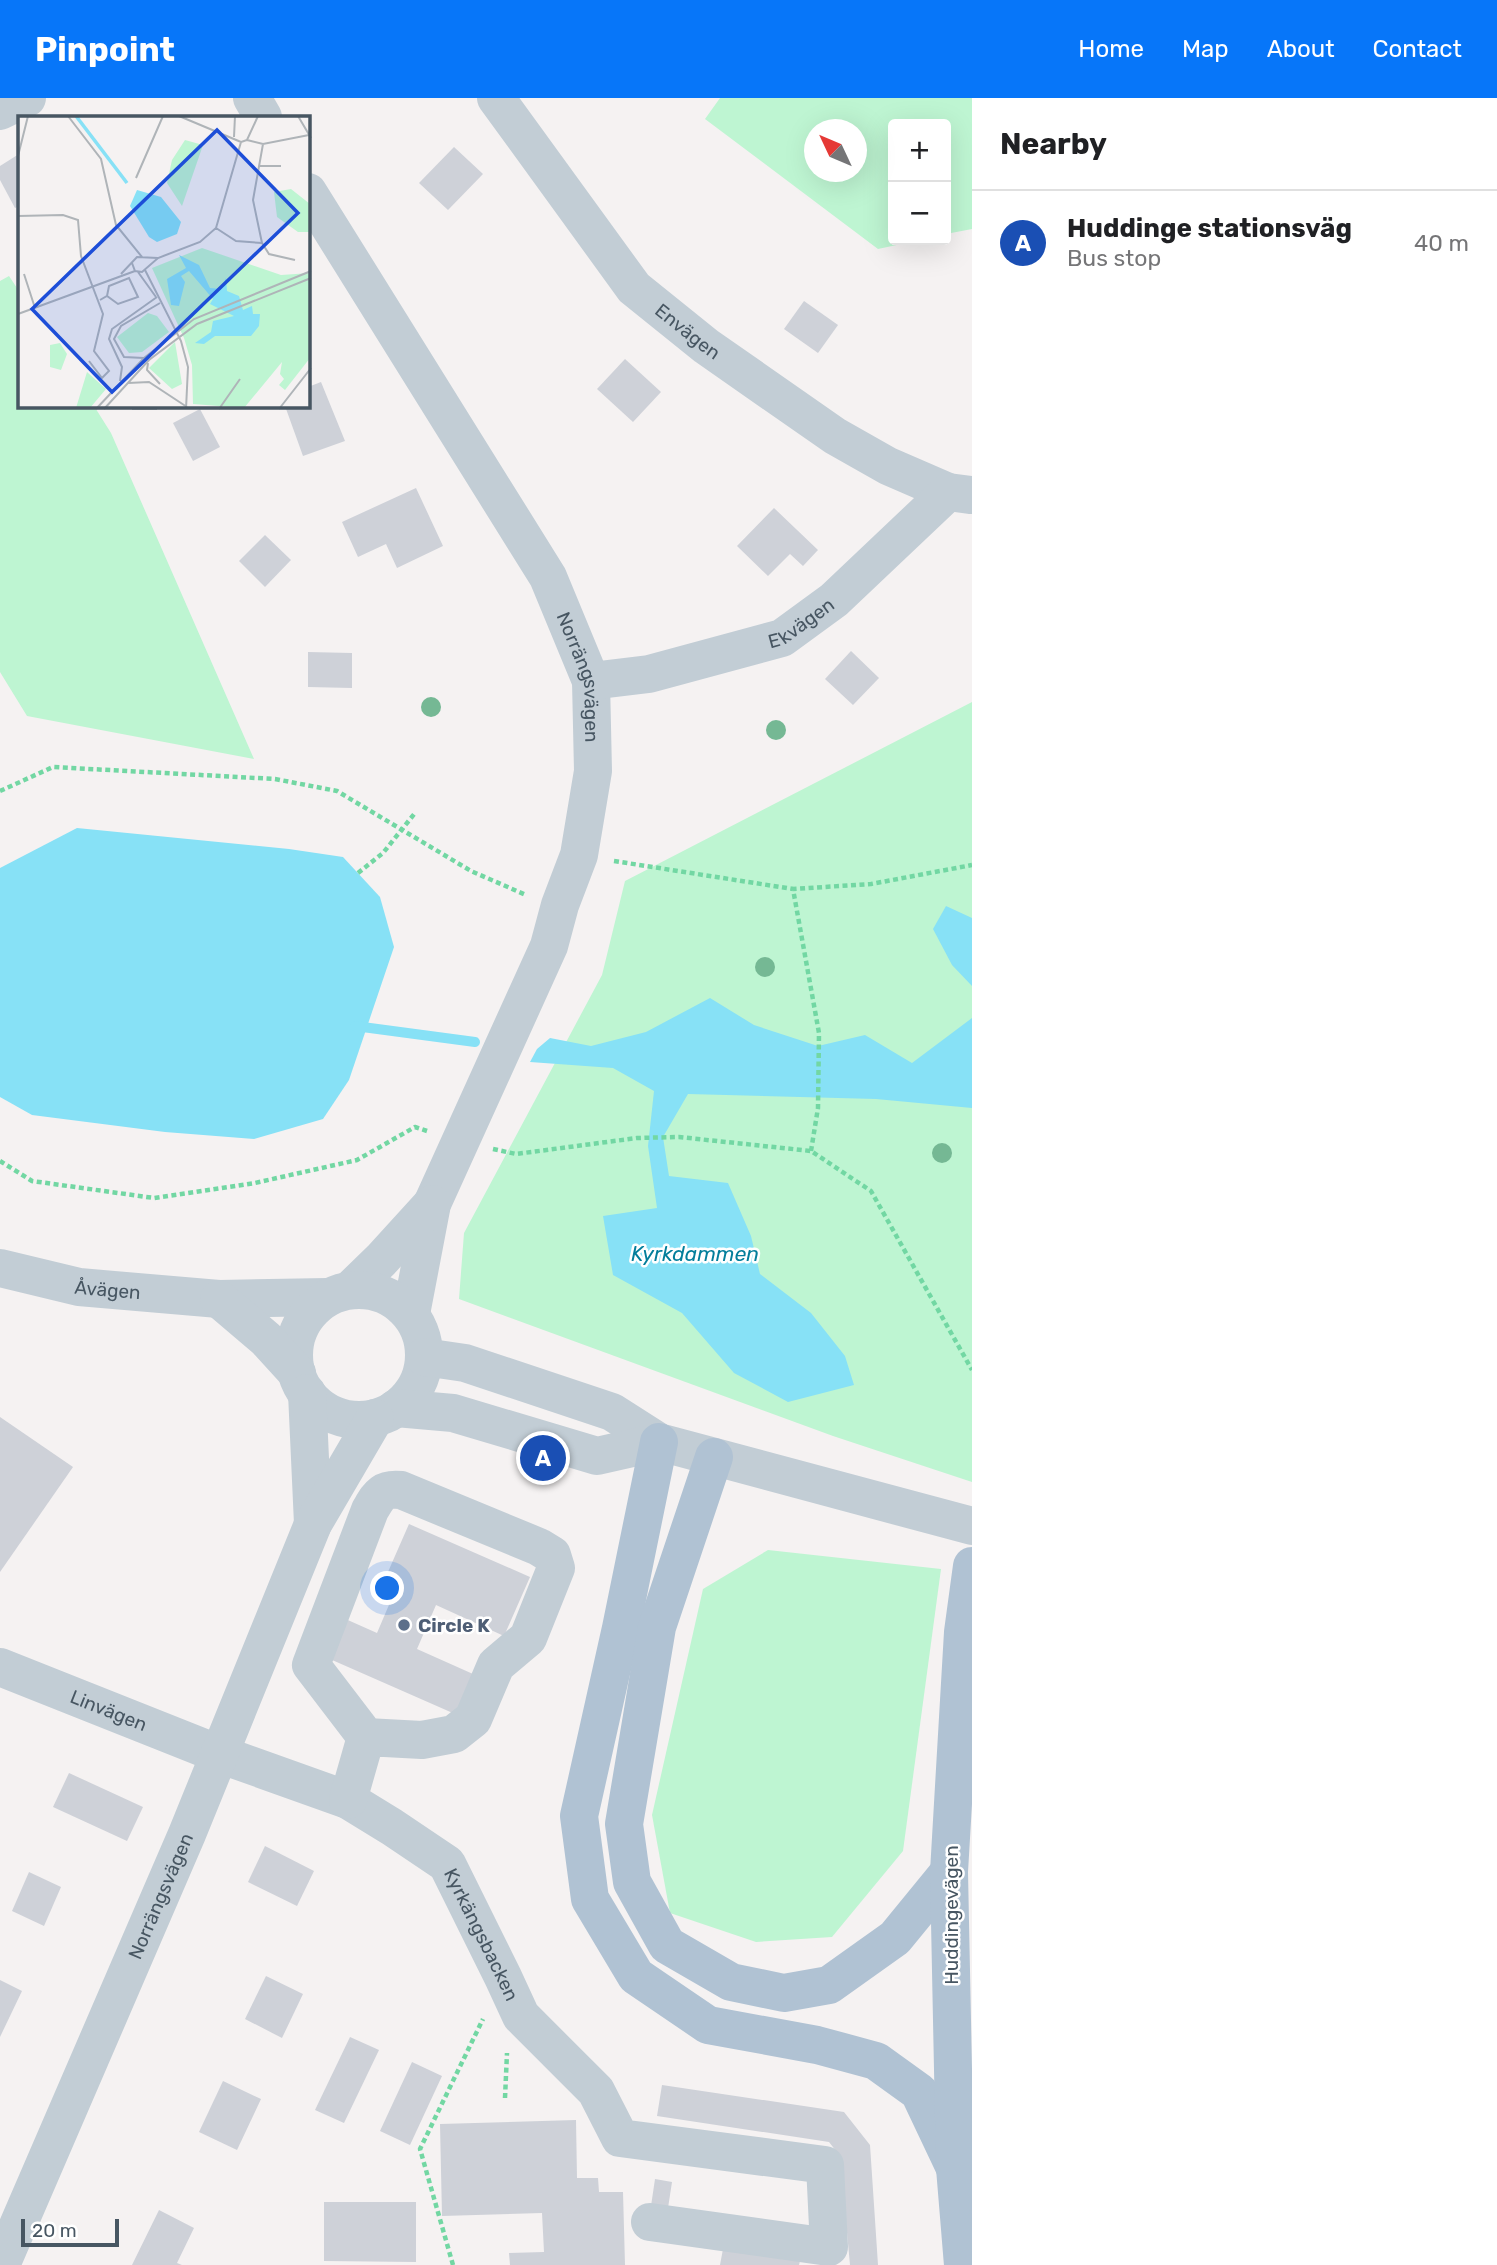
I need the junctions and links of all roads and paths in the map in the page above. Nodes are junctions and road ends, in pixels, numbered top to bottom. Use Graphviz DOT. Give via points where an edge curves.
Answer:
graph roads {
  1 [pos="27,98"];
  2 [pos="252,98"];
  3 [pos="496,98"];
  4 [pos="0,111"];
  5 [pos="262,116"];
  6 [pos="310,195"];
  7 [pos="960,493"];
  8 [pos="591,681"];
  9 [pos="0,791"];
  10 [pos="415,813"];
  11 [pos="402,830"];
  12 [pos="579,855"];
  13 [pos="972,865"];
  14 [pos="358,873"];
  15 [pos="793,888"];
  16 [pos="560,905"];
  17 [pos="462,1140"];
  18 [pos="811,1151"];
  19 [pos="0,1161"];
  20 [pos="432,1204"];
  21 [pos="0,1268"];
  22 [pos="339,1294"];
  23 [pos="219,1299"];
  24 [pos="411,1314"];
  25 [pos="424,1357"];
  26 [pos="972,1370"];
  27 [pos="302,1383"];
  28 [pos="385,1413"];
  29 [pos="659,1442"];
  30 [pos="714,1457"];
  31 [pos="313,1524"];
  32 [pos="972,1526"];
  33 [pos="972,1566"];
  34 [pos="0,1667"];
  35 [pos="366,1737"];
  36 [pos="219,1754"];
  37 [pos="348,1800"];
  38 [pos="949,1872"];
  39 [pos="503,1977"];
  40 [pos="954,2168"];
  41 [pos="650,2222"];
  42 [pos="4,2247"];
  43 [pos="453,2265"];
  44 [pos="962,2265"];
  1 -- 4 [label="street"];
  2 -- 5 [label="street"];
  3 -- 7 [label="street, Envägen" via="634,288 706,346 835,436 888,466"];
  6 -- 8 [label="street, Norrängsvägen" via="548,577"];
  7 -- 8 [label="street, Ekvägen" via="782,638 649,674"];
  8 -- 12 [label="street, Norrängsvägen" via="593,771"];
  9 -- 11 [label="path" via="53,767 275,779 337,791"];
  10 -- 11 [label="path"];
  11 -- 14 [label="path"];
  11 -- 16 [label="path" via="471,871"];
  12 -- 15 [label="path"];
  12 -- 16 [label="street, Norrängsvägen"];
  13 -- 15 [label="path" via="871,884"];
  15 -- 18 [label="path" via="818,1033 818,1108"];
  16 -- 17 [label="street, Norrängsvägen" via="548,946"];
  17 -- 18 [label="path" via="516,1154 679,1137"];
  17 -- 19 [label="path" via="415,1127 357,1160 154,1198 32,1181"];
  17 -- 20 [label="street, Norrängsvägen"];
  18 -- 26 [label="path" via="872,1191"];
  20 -- 22 [label="street, Norrängsvägen" via="381,1260"];
  20 -- 24 [label="street, Norrängsvägen"];
  21 -- 23 [label="street, Åvägen" via="79,1287"];
  22 -- 23 [label="street, Åvägen"];
  22 -- 24 [label="street" via="373,1291 394,1299"];
  22 -- 27 [label="street" via="311,1311 299,1329 294,1351"];
  23 -- 27 [label="street" via="266,1339"];
  24 -- 25 [label="street" via="422,1335"];
  25 -- 28 [label="street" via="412,1393"];
  25 -- 29 [label="street" via="465,1363 612,1412"];
  27 -- 28 [label="street" via="331,1413 353,1420"];
  27 -- 31 [label="street, Norrängsvägen"];
  28 -- 29 [label="street" via="453,1413 597,1456"];
  28 -- 31 [label="street, Norrängsvägen"];
  29 -- 30 [label="street"];
  29 -- 40 [label="main road" via="579,1816 590,1899 636,1976 708,2025 876,2061 919,2092"];
  30 -- 32 [label="street"];
  30 -- 38 [label="main road" via="657,1627 624,1824 632,1882 667,1945 731,1982 785,1993 829,1985 895,1938"];
  31 -- 36 [label="street, Norrängsvägen"];
  33 -- 38 [label="main road, Huddingevägen" via="963,1632"];
  34 -- 36 [label="street, Linvägen"];
  35 -- 35 [label="street" via="422,1740 454,1734 473,1719 496,1665 528,1638 556,1568 552,1555 401,1490 389,1489 378,1496 311,1665"];
  35 -- 37 [label="street"];
  36 -- 37 [label="street, Kyrkängsbacken"];
  36 -- 42 [label="street, Norrängsvägen"];
  37 -- 39 [label="street, Kyrkängsbacken" via="447,1864"];
  38 -- 40 [label="main road, Huddingevägen"];
  39 -- 41 [label="street, Kyrkängsbacken" via="521,2016 596,2091 620,2138 824,2165 829,2247"];
  39 -- 43 [label="path" via="420,2149"];
  40 -- 44 [label="main road, Huddingevägen"];
}
